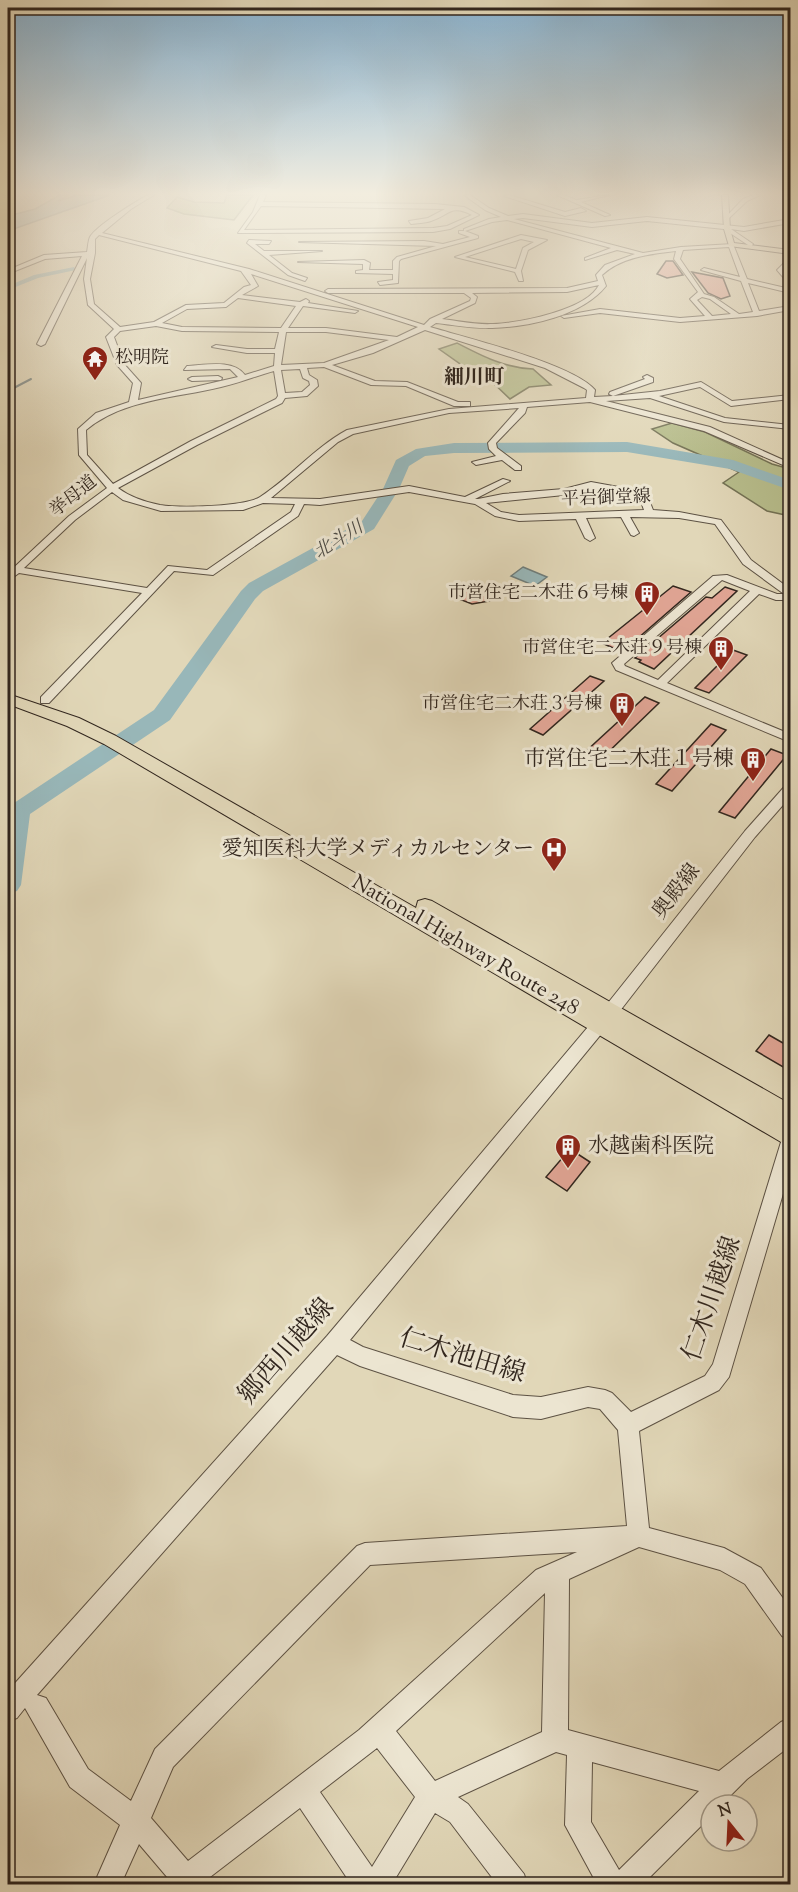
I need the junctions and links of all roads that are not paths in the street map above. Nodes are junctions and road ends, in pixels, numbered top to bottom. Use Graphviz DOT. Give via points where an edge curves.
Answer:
graph roads {
  1 [pos="73,283"];
  2 [pos="88,283"];
  3 [pos="254,283"];
  4 [pos="289,283"];
  5 [pos="523,283"];
  6 [pos="597,283"];
  7 [pos="602,283"];
  8 [pos="693,283"];
  9 [pos="745,283"];
  10 [pos="762,283"];
  11 [pos="465,291"];
  12 [pos="527,291"];
  13 [pos="790,291"];
  14 [pos="320,293"];
  15 [pos="701,295"];
  16 [pos="236,296"];
  17 [pos="299,305"];
  18 [pos="790,308"];
  19 [pos="758,314"];
  20 [pos="385,315"];
  21 [pos="738,316"];
  22 [pos="710,318"];
  23 [pos="435,320"];
  24 [pos="526,321"];
  25 [pos="156,324"];
  26 [pos="425,327"];
  27 [pos="230,328"];
  28 [pos="118,329"];
  29 [pos="283,330"];
  30 [pos="400,339"];
  31 [pos="41,344"];
  32 [pos="216,347"];
  33 [pos="279,351"];
  34 [pos="325,365"];
  35 [pos="303,366"];
  36 [pos="211,367"];
  37 [pos="187,368"];
  38 [pos="276,368"];
  39 [pos="241,377"];
  40 [pos="647,377"];
  41 [pos="192,380"];
  42 [pos="157,389"];
  43 [pos="282,396"];
  44 [pos="651,396"];
  45 [pos="790,398"];
  46 [pos="150,400"];
  47 [pos="594,400"];
  48 [pos="133,403"];
  49 [pos="523,405"];
  50 [pos="790,427"];
  51 [pos="503,457"];
  52 [pos="476,462"];
  53 [pos="790,466"];
  54 [pos="518,468"];
  55 [pos="506,481"];
  56 [pos="112,488"];
  57 [pos="466,499"];
  58 [pos="262,500"];
  59 [pos="478,502"];
  60 [pos="300,503"];
  61 [pos="649,513"];
  62 [pos="624,514"];
  63 [pos="579,516"];
  64 [pos="634,533"];
  65 [pos="590,538"];
  66 [pos="16,570"];
  67 [pos="8,578"];
  68 [pos="758,589"];
  69 [pos="149,591"];
  70 [pos="790,595"];
  71 [pos="661,684"];
  72 [pos="8,689"];
  73 [pos="8,699"];
  74 [pos="45,700"];
  75 [pos="790,738"];
  76 [pos="124,741"];
  77 [pos="790,789"];
  78 [pos="605,1018"];
  79 [pos="790,1116"];
  80 [pos="790,1135"];
  81 [pos="790,1142"];
  82 [pos="334,1343"];
  83 [pos="628,1425"];
  84 [pos="639,1536"];
  85 [pos="557,1571"];
  86 [pos="790,1628"];
  87 [pos="37,1707"];
  88 [pos="8,1709"];
  89 [pos="378,1729"];
  90 [pos="790,1731"];
  91 [pos="555,1739"];
  92 [pos="580,1746"];
  93 [pos="724,1785"];
  94 [pos="303,1789"];
  95 [pos="430,1796"];
  96 [pos="136,1821"];
  97 [pos="188,1882"];
  98 [pos="107,1884"];
  99 [pos="367,1884"];
  100 [pos="377,1884"];
  101 [pos="514,1884"];
  102 [pos="612,1884"];
  103 [pos="624,1884"];
  1 -- 31 [label="street"];
  2 -- 28 [label="street" via="91,305"];
  3 -- 16 [label="street"];
  4 -- 14 [label="street"];
  5 -- 12 [label="street"];
  6 -- 12 [label="street" via="574,290"];
  7 -- 24 [label="street" via="594,296"];
  8 -- 15 [label="street"];
  9 -- 19 [label="street"];
  10 -- 13 [label="street"];
  11 -- 12 [label="street"];
  11 -- 14 [label="street"];
  11 -- 23 [label="street" via="474,297 473,302"];
  14 -- 17 [label="street"];
  14 -- 20 [label="street"];
  15 -- 21 [label="street"];
  15 -- 22 [label="street" via="693,299"];
  16 -- 17 [label="street"];
  16 -- 25 [label="street" via="226,305 186,307"];
  17 -- 20 [label="street"];
  17 -- 29 [label="street"];
  18 -- 19 [label="street"];
  19 -- 21 [label="street"];
  20 -- 23 [label="street"];
  20 -- 26 [label="street"];
  21 -- 22 [label="street"];
  22 -- 24 [label="street" via="669,320 600,311"];
  23 -- 24 [label="street" via="485,326"];
  23 -- 26 [label="street"];
  25 -- 27 [label="street" via="182,329"];
  25 -- 28 [label="street"];
  26 -- 30 [label="street"];
  26 -- 47 [label="street" via="556,369 587,386"];
  27 -- 29 [label="street"];
  27 -- 32 [label="street"];
  28 -- 48 [label="street" via="110,337 121,365 137,383"];
  29 -- 30 [label="street" via="326,330"];
  29 -- 33 [label="street"];
  30 -- 34 [label="street"];
  32 -- 33 [label="street"];
  32 -- 36 [label="street" via="205,355"];
  33 -- 38 [label="street"];
  34 -- 35 [label="street"];
  34 -- 49 [label="street" via="374,383 414,386 457,404"];
  35 -- 38 [label="street"];
  35 -- 43 [label="street" via="314,386 304,394"];
  36 -- 37 [label="street"];
  36 -- 39 [label="street" via="234,368"];
  38 -- 39 [label="street"];
  38 -- 43 [label="street"];
  39 -- 41 [label="street"];
  39 -- 46 [label="street"];
  40 -- 47 [label="street" via="650,380"];
  42 -- 46 [label="street"];
  43 -- 56 [label="street" via="271,407"];
  44 -- 45 [label="street" via="701,384 731,404"];
  44 -- 47 [label="street"];
  44 -- 50 [label="street" via="724,420"];
  46 -- 48 [label="street"];
  47 -- 49 [label="street"];
  47 -- 53 [label="street" via="707,429"];
  48 -- 56 [label="street, 挙母道" via="99,415 82,429 83,455"];
  49 -- 51 [label="street" via="493,446"];
  49 -- 58 [label="street" via="433,413 350,432 334,440"];
  51 -- 52 [label="street"];
  51 -- 54 [label="street"];
  55 -- 57 [label="street"];
  56 -- 58 [label="street" via="126,498 161,508 243,507"];
  56 -- 66 [label="street, 挙母道" via="72,518"];
  57 -- 59 [label="street, 平岩御堂線"];
  57 -- 60 [label="street, 平岩御堂線" via="409,489"];
  58 -- 60 [label="street, 平岩御堂線"];
  59 -- 61 [label="street" via="591,485 643,494"];
  59 -- 63 [label="street, 平岩御堂線" via="498,514 519,518"];
  60 -- 69 [label="street" via="295,514 209,573 172,568"];
  61 -- 62 [label="street, 平岩御堂線"];
  61 -- 70 [label="street, 平岩御堂線" via="718,522 747,562"];
  62 -- 63 [label="street, 平岩御堂線"];
  62 -- 64 [label="street"];
  63 -- 65 [label="street"];
  66 -- 67 [label="street, 挙母道"];
  66 -- 69 [label="street"];
  68 -- 70 [label="street" via="776,597"];
  68 -- 71 [label="street"];
  68 -- 71 [label="street" via="717,578 618,663 620,668"];
  69 -- 74 [label="street"];
  71 -- 75 [label="street"];
  72 -- 74 [label="highway, National Highway Route 248"];
  73 -- 76 [label="highway, National Highway Route 248"];
  74 -- 76 [label="highway, National Highway Route 248"];
  76 -- 78 [label="highway, National Highway Route 248"];
  77 -- 78 [label="street, 奥殿線"];
  78 -- 79 [label="highway, National Highway Route 248"];
  78 -- 80 [label="highway, National Highway Route 248"];
  78 -- 82 [label="street, 郷西川越線"];
  81 -- 83 [label="street, 仁木川越線" via="722,1370 712,1383"];
  82 -- 83 [label="street, 仁木池田線" via="360,1356 513,1406 541,1408 588,1397 605,1400"];
  82 -- 88 [label="street, 郷西川越線"];
  83 -- 84 [label="street"];
  84 -- 85 [label="street"];
  84 -- 86 [label="street" via="724,1560 753,1576"];
  84 -- 96 [label="street" via="365,1554 164,1758"];
  85 -- 89 [label="street" via="544,1578"];
  85 -- 91 [label="street"];
  87 -- 96 [label="street" via="79,1778"];
  89 -- 94 [label="street"];
  89 -- 95 [label="street"];
  90 -- 93 [label="street"];
  91 -- 92 [label="street"];
  91 -- 95 [label="street"];
  92 -- 93 [label="street"];
  92 -- 102 [label="street" via="578,1825"];
  93 -- 103 [label="street"];
  94 -- 97 [label="street"];
  94 -- 99 [label="street"];
  95 -- 100 [label="street"];
  95 -- 101 [label="street" via="459,1813"];
  96 -- 97 [label="street"];
  96 -- 98 [label="street"];
}
